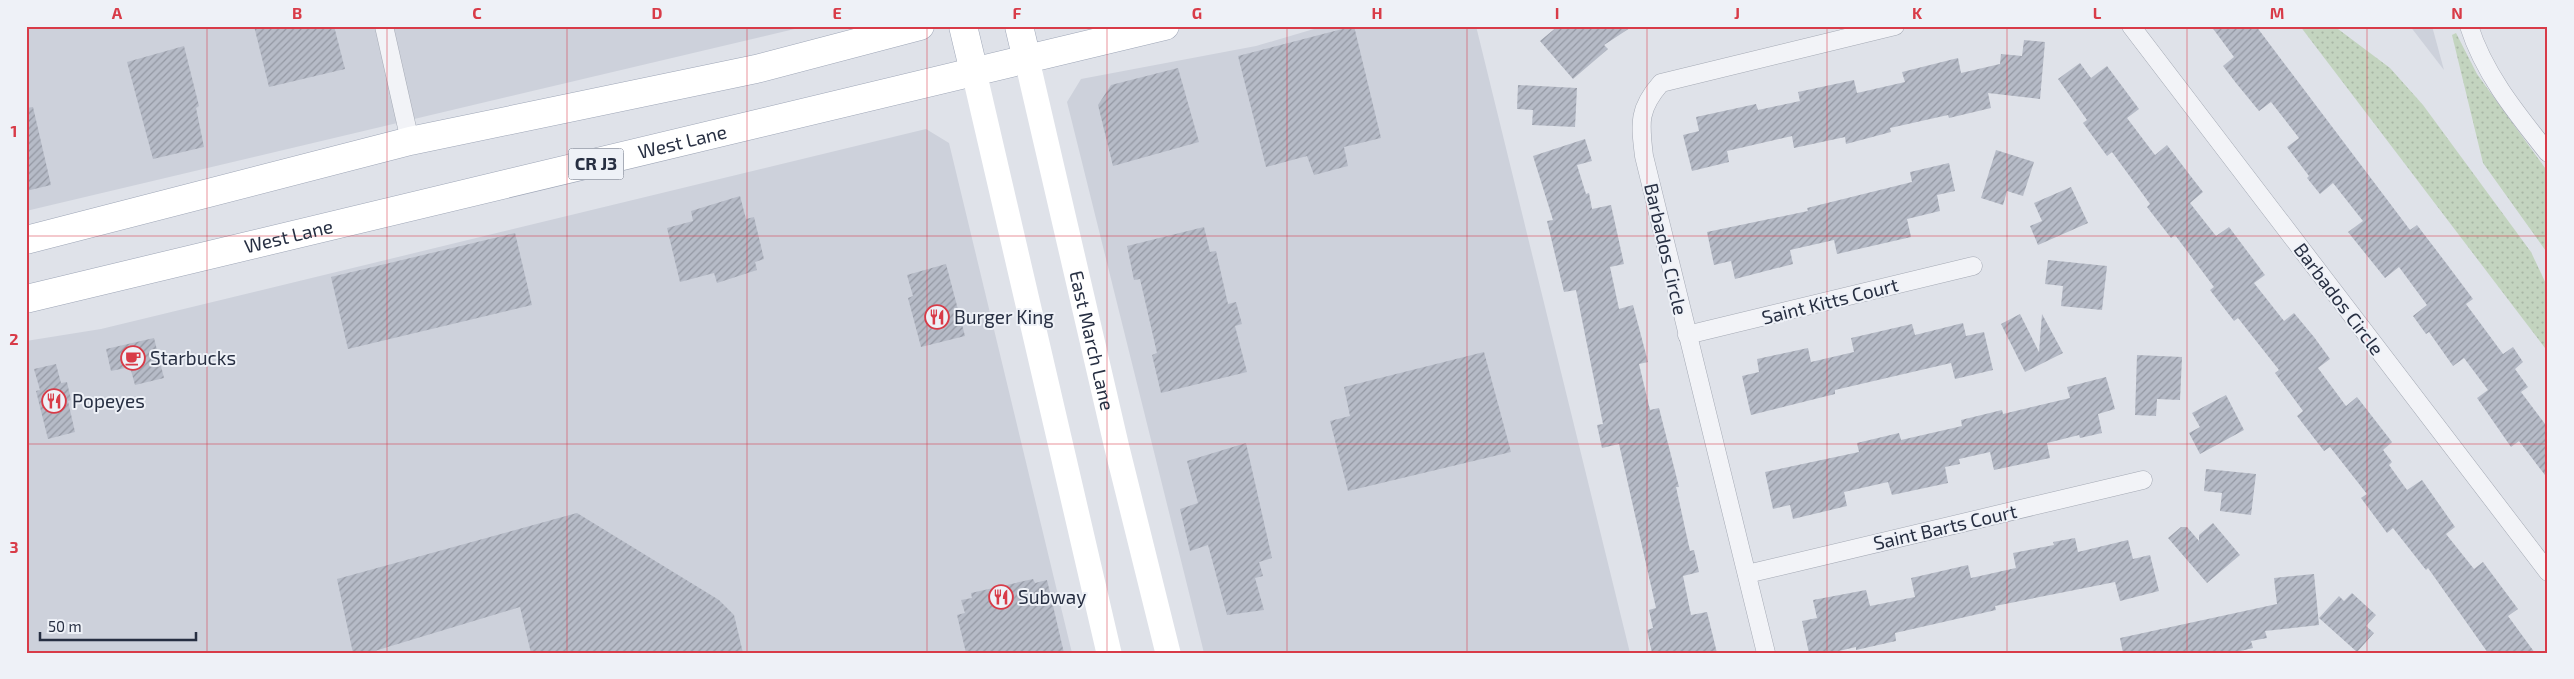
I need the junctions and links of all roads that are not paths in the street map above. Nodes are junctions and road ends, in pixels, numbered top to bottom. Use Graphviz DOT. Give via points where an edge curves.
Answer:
graph roads {
  1 [pos="384,26"];
  2 [pos="920,26"];
  3 [pos="964,26"];
  4 [pos="1019,26"];
  5 [pos="1165,26"];
  6 [pos="1895,26"];
  7 [pos="2131,26"];
  8 [pos="2469,26"];
  9 [pos="1027,60"];
  10 [pos="974,72"];
  11 [pos="410,142"];
  12 [pos="2548,153"];
  13 [pos="26,231"];
  14 [pos="55,233"];
  15 [pos="26,240"];
  16 [pos="1973,266"];
  17 [pos="26,300"];
  18 [pos="1687,335"];
  19 [pos="2143,480"];
  20 [pos="2548,572"];
  21 [pos="1747,574"];
  22 [pos="1109,653"];
  23 [pos="1168,653"];
  24 [pos="1766,653"];
  1 -- 11 [label="street"];
  2 -- 11 [label="main road" via="756,69"];
  3 -- 10 [label="main road"];
  4 -- 9 [label="main road, East March Lane"];
  5 -- 9 [label="main road, West Lane / CR J3"];
  6 -- 18 [label="street, Barbados Circle" via="1685,75 1661,83 1648,98 1640,124 1644,156"];
  7 -- 20 [label="street, Barbados Circle"];
  8 -- 12 [label="street" via="2478,52 2502,91"];
  9 -- 10 [label="main road, West Lane / CR J3"];
  9 -- 23 [label="main road, East March Lane" via="1112,430"];
  10 -- 17 [label="main road, West Lane / CR J3"];
  10 -- 22 [label="main road"];
  11 -- 14 [label="main road"];
  13 -- 14 [label="street"];
  14 -- 15 [label="main road"];
  16 -- 18 [label="street, Saint Kitts Court"];
  18 -- 21 [label="street, Barbados Circle"];
  19 -- 21 [label="street, Saint Barts Court"];
  21 -- 24 [label="street, Barbados Circle"];
}
